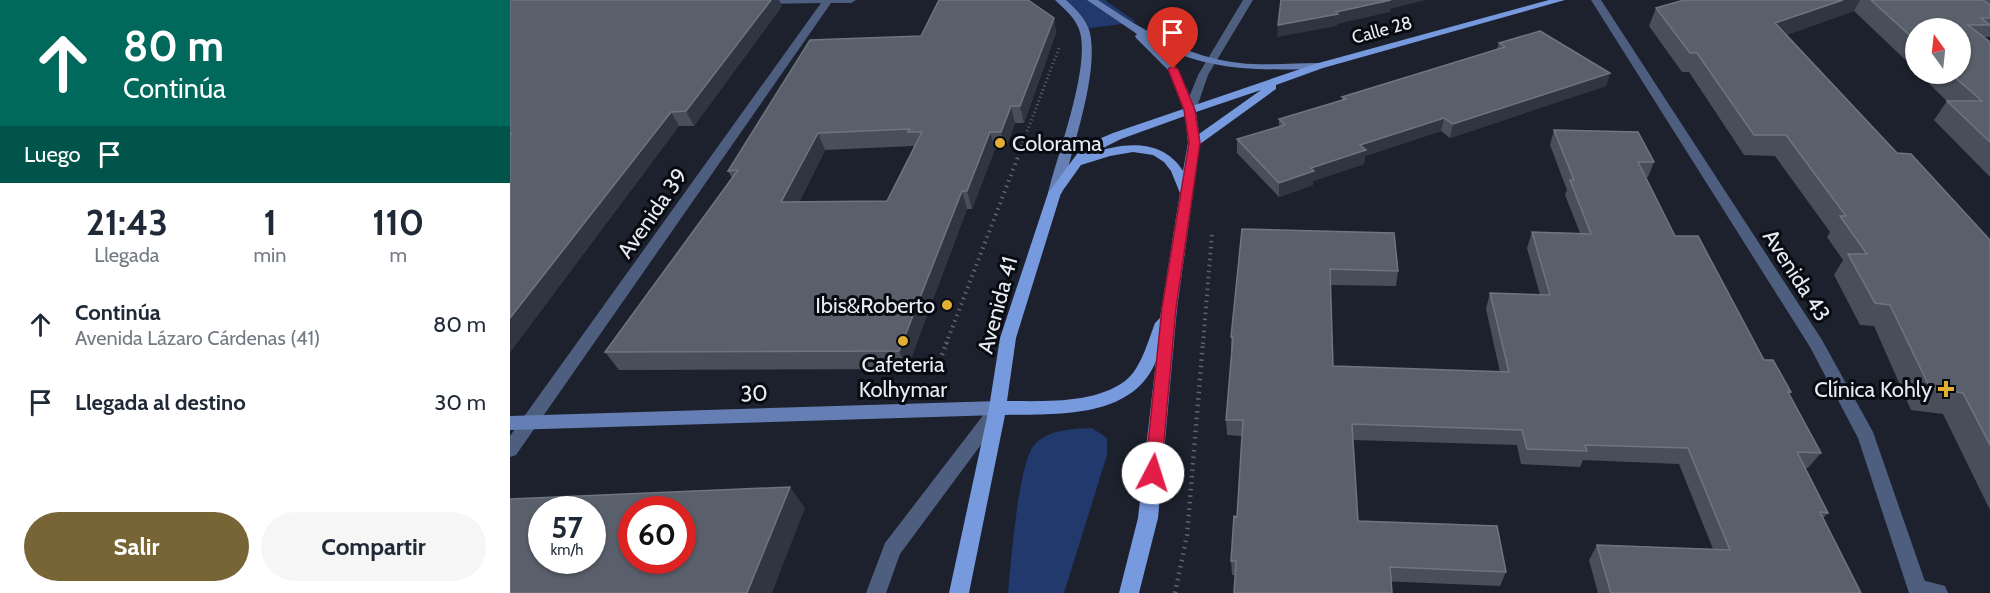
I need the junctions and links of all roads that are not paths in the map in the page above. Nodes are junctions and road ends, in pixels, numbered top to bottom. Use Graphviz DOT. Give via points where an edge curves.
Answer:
graph roads {
  1 [pos="828,0"];
  2 [pos="851,0"];
  3 [pos="1060,0"];
  4 [pos="1092,0"];
  5 [pos="1248,0"];
  6 [pos="1560,0"];
  7 [pos="1596,0"];
  8 [pos="746,2"];
  9 [pos="1127,24"];
  10 [pos="1212,61"];
  11 [pos="1319,66"];
  12 [pos="1285,78"];
  13 [pos="1190,110"];
  14 [pos="1194,143"];
  15 [pos="1070,169"];
  16 [pos="1185,191"];
  17 [pos="1055,193"];
  18 [pos="1169,308"];
  19 [pos="998,408"];
  20 [pos="530,422"];
  21 [pos="510,423"];
  22 [pos="510,450"];
  23 [pos="1925,592"];
  24 [pos="876,593"];
  25 [pos="959,593"];
  26 [pos="1129,593"];
  1 -- 2 [label="street"];
  1 -- 8 [label="street"];
  1 -- 20 [label="street, Avenida 39"];
  3 -- 17 [label="main road" via="1080,21 1086,33 1086,52 1083,80"];
  4 -- 9 [label="main road"];
  5 -- 10 [label="street"];
  6 -- 11 [label="main road, Calle 28"];
  7 -- 23 [label="street, Avenida 43" via="1816,344 1867,436"];
  9 -- 10 [label="main road" via="1167,45"];
  9 -- 13 [label="main road" via="1173,69"];
  10 -- 11 [label="main road" via="1231,66"];
  10 -- 13 [label="street"];
  11 -- 12 [label="main road, Calle 28"];
  12 -- 13 [label="main road, Calle 28"];
  12 -- 14 [label="main road, Calle 28"];
  13 -- 14 [label="main road"];
  13 -- 15 [label="main road, Avenida 41" via="1096,145"];
  14 -- 16 [label="main road"];
  15 -- 16 [label="main road" via="1111,150 1138,148 1165,157 1176,168"];
  15 -- 17 [label="main road, Avenida 41"];
  16 -- 18 [label="main road"];
  17 -- 19 [label="main road, Avenida 41" via="1008,338"];
  18 -- 19 [label="main road" via="1145,367 1132,385 1072,407"];
  18 -- 26 [label="main road" via="1148,518"];
  19 -- 20 [label="main road, 30"];
  19 -- 24 [label="street" via="892,549"];
  19 -- 25 [label="main road, Avenida 41"];
  20 -- 21 [label="main road, 30"];
  20 -- 22 [label="street, Avenida 39"];
}
